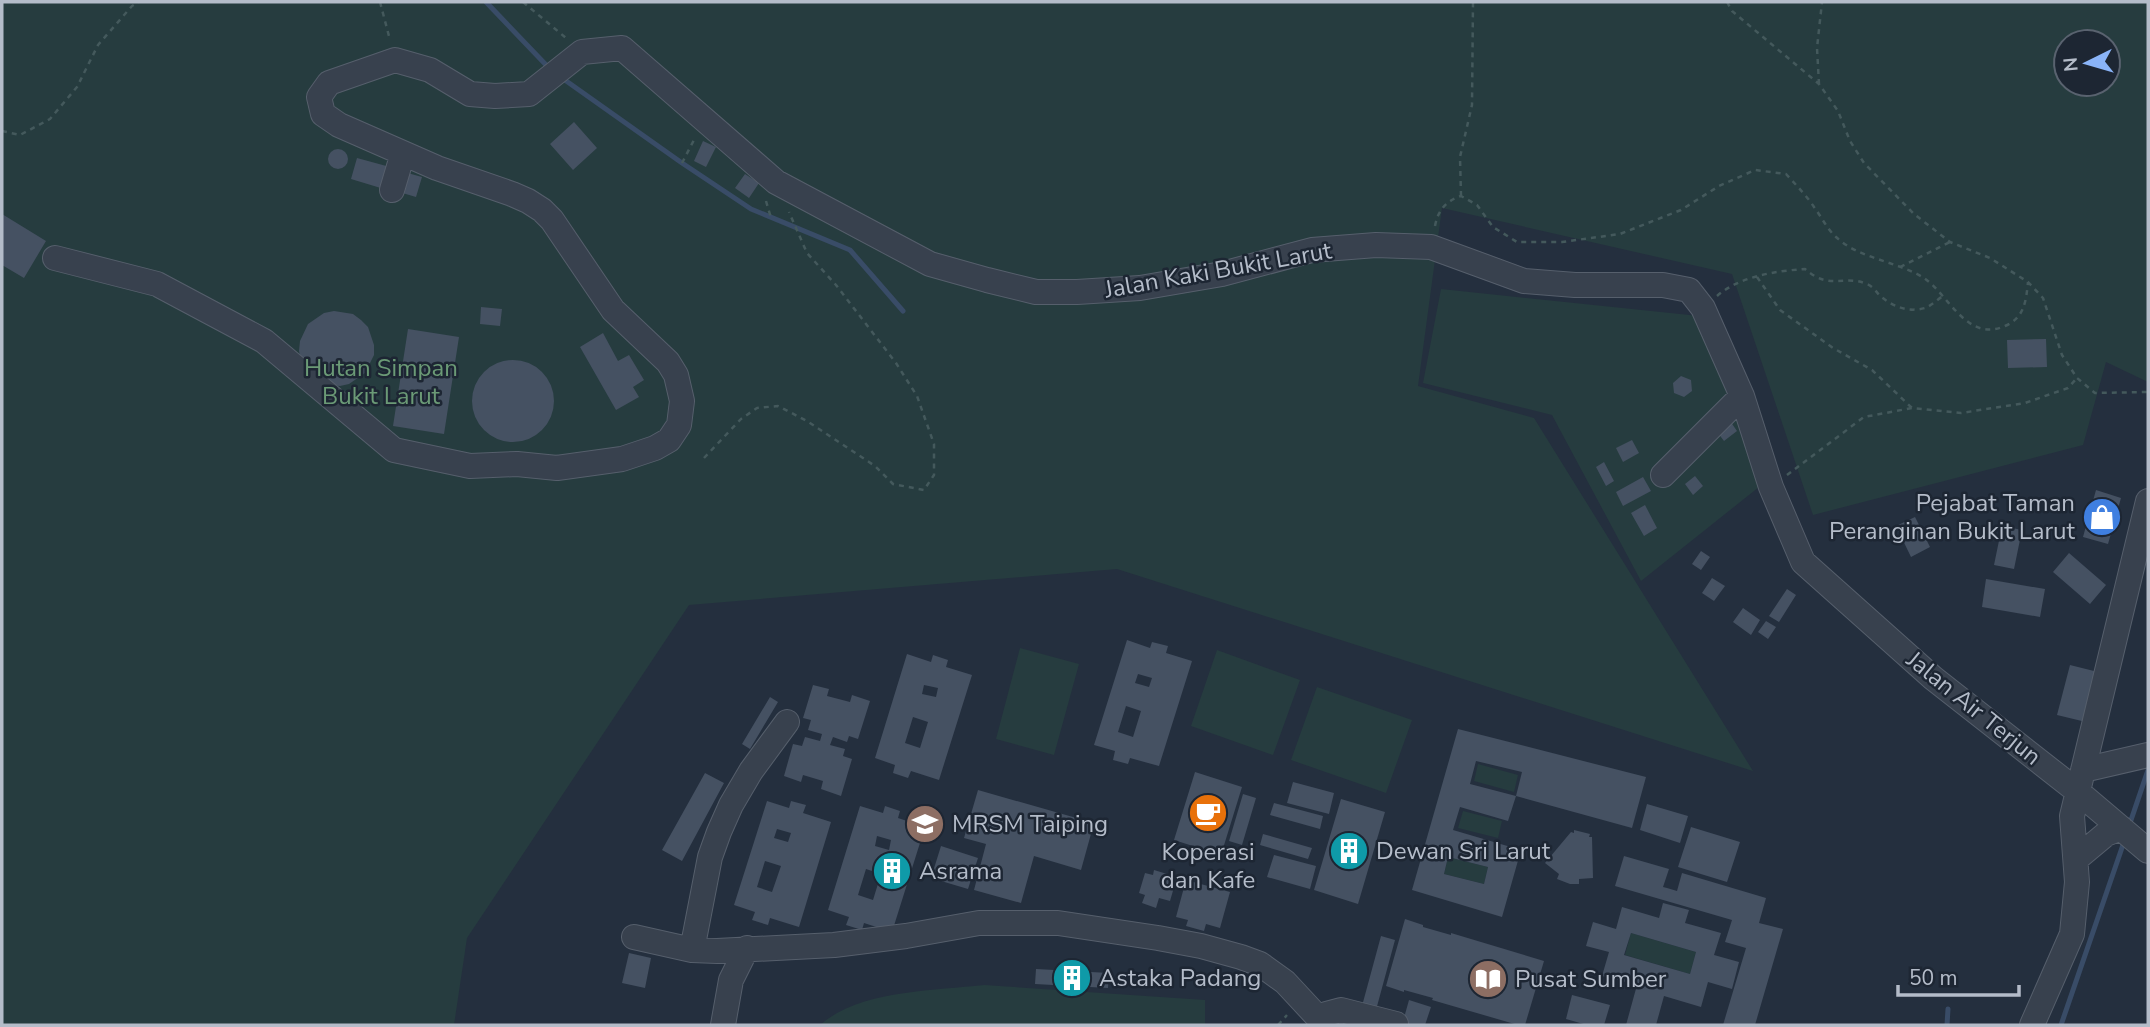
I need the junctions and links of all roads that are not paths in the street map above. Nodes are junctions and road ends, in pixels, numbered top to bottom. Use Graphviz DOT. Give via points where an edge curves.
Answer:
graph roads {
  1 [pos="396,156"];
  2 [pos="392,190"];
  3 [pos="55,258"];
  4 [pos="1742,396"];
  5 [pos="1663,475"];
  6 [pos="2148,501"];
  7 [pos="1803,562"];
  8 [pos="787,722"];
  9 [pos="2141,756"];
  10 [pos="2080,780"];
  11 [pos="2121,828"];
  12 [pos="2148,851"];
  13 [pos="2076,859"];
  14 [pos="634,937"];
  15 [pos="747,948"];
  16 [pos="692,950"];
  17 [pos="1396,1024"];
  18 [pos="723,1025"];
  19 [pos="1325,1025"];
  20 [pos="2032,1025"];
  1 -- 2 [label="street"];
  1 -- 3 [label="street" via="528,201 552,220 613,310 676,375 682,401 679,425 669,440 622,459 557,468 470,466 394,450 264,341 157,284"];
  1 -- 4 [label="street, Jalan Kaki Bukit Larut" via="323,114 319,97 329,83 395,60 430,70 470,94 529,94 582,51 622,48 776,182 930,264 1036,292 1077,292 1140,288 1222,274 1312,250 1431,247 1524,281 1663,285 1689,290 1703,308"];
  4 -- 5 [label="street"];
  4 -- 7 [label="street, Jalan Kaki Bukit Larut" via="1771,486"];
  6 -- 10 [label="street"];
  7 -- 10 [label="street, Jalan Air Terjun" via="1933,678"];
  8 -- 16 [label="street" via="751,771 719,832"];
  9 -- 10 [label="street"];
  10 -- 11 [label="street, Jalan Air Terjun"];
  10 -- 13 [label="street" via="2072,816"];
  11 -- 12 [label="street, Jalan Air Terjun"];
  11 -- 13 [label="street" via="2106,834"];
  13 -- 20 [label="street" via="2072,934"];
  14 -- 16 [label="street"];
  15 -- 16 [label="street"];
  15 -- 18 [label="street" via="732,980"];
  15 -- 19 [label="street" via="834,945 979,923 1058,922 1158,937 1260,964 1285,982"];
  17 -- 19 [label="street" via="1341,1010 1326,1014"];
}
